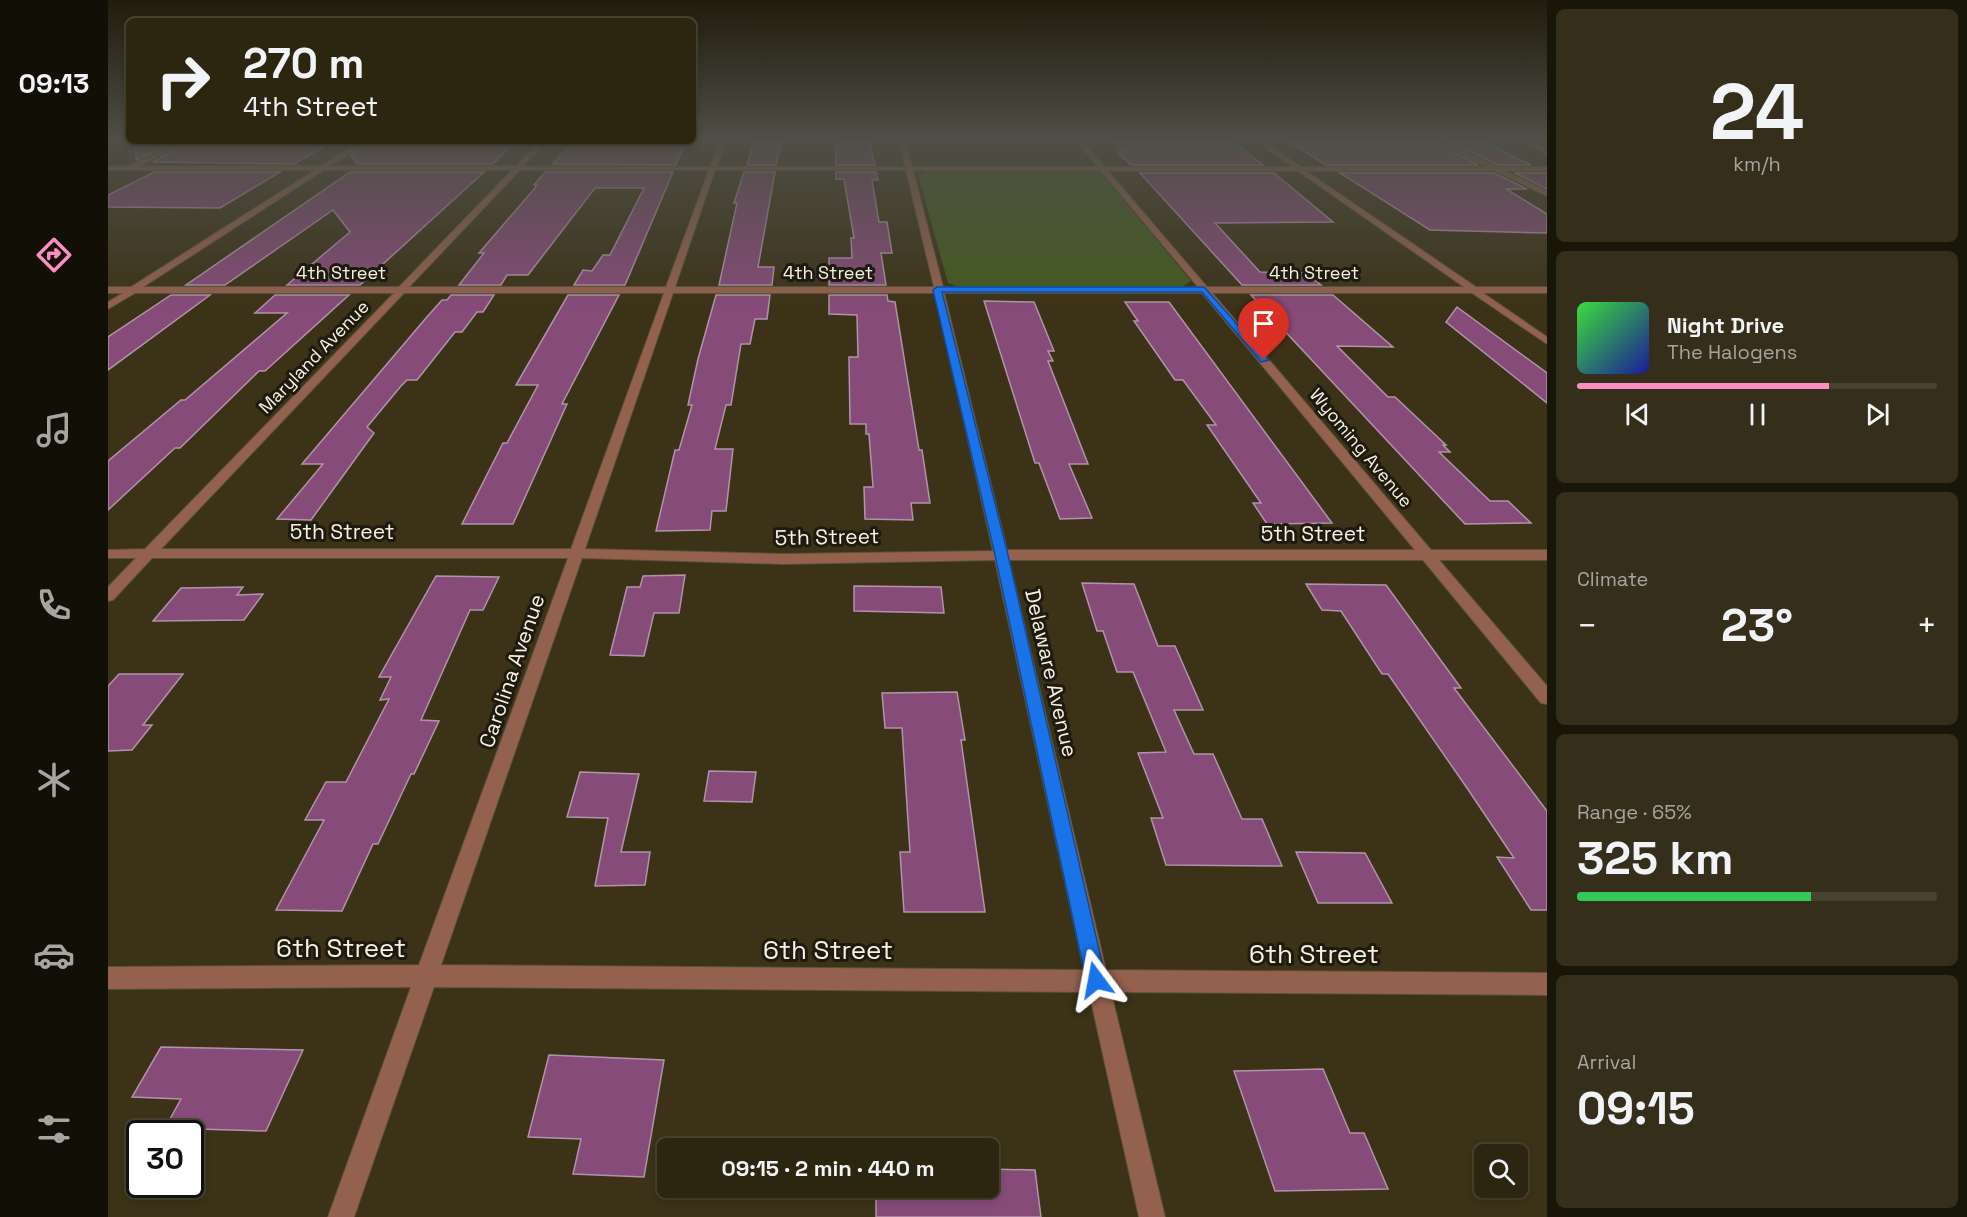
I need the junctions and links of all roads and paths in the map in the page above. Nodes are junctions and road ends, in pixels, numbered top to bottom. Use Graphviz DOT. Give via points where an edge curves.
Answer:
graph roads {
  1 [pos="277,197"];
  2 [pos="490,197"];
  3 [pos="703,197"];
  4 [pos="916,197"];
  5 [pos="1125,197"];
  6 [pos="1339,197"];
  7 [pos="402,289"];
  8 [pos="670,289"];
  9 [pos="108,290"];
  10 [pos="133,290"];
  11 [pos="937,290"];
  12 [pos="1204,290"];
  13 [pos="1474,290"];
  14 [pos="1547,290"];
  15 [pos="108,306"];
  16 [pos="1547,341"];
  17 [pos="577,553"];
  18 [pos="108,554"];
  19 [pos="149,554"];
  20 [pos="1001,555"];
  21 [pos="1428,555"];
  22 [pos="1547,555"];
  23 [pos="108,596"];
  24 [pos="1547,698"];
  25 [pos="429,976"];
  26 [pos="108,978"];
  27 [pos="1096,980"];
  28 [pos="1547,984"];
  29 [pos="341,1217"];
  30 [pos="1152,1217"];
  1 -- 10 [label="street"];
  2 -- 7 [label="street, Maryland Avenue"];
  3 -- 8 [label="street, Carolina Avenue"];
  4 -- 11 [label="street, Delaware Avenue"];
  5 -- 12 [label="street, Wyoming Avenue"];
  6 -- 13 [label="street"];
  7 -- 8 [label="street, 4th Street"];
  7 -- 10 [label="street, 4th Street"];
  7 -- 19 [label="street, Maryland Avenue"];
  8 -- 11 [label="street, 4th Street"];
  8 -- 17 [label="street, Carolina Avenue"];
  9 -- 10 [label="street, 4th Street"];
  10 -- 15 [label="street"];
  11 -- 12 [label="street, 4th Street"];
  11 -- 20 [label="street, Delaware Avenue"];
  12 -- 13 [label="street, 4th Street"];
  12 -- 21 [label="street, Wyoming Avenue"];
  13 -- 14 [label="street, 4th Street"];
  13 -- 16 [label="street"];
  17 -- 19 [label="street, 5th Street"];
  17 -- 20 [label="street, 5th Street" via="783,559"];
  17 -- 25 [label="street, Carolina Avenue"];
  18 -- 19 [label="street, 5th Street"];
  19 -- 23 [label="street, Maryland Avenue"];
  20 -- 21 [label="street, 5th Street"];
  20 -- 27 [label="street, Delaware Avenue"];
  21 -- 22 [label="street, 5th Street"];
  21 -- 24 [label="street, Wyoming Avenue"];
  25 -- 26 [label="street, 6th Street"];
  25 -- 27 [label="street, 6th Street"];
  25 -- 29 [label="street, Carolina Avenue"];
  27 -- 28 [label="street, 6th Street"];
  27 -- 30 [label="street, Delaware Avenue"];
}
